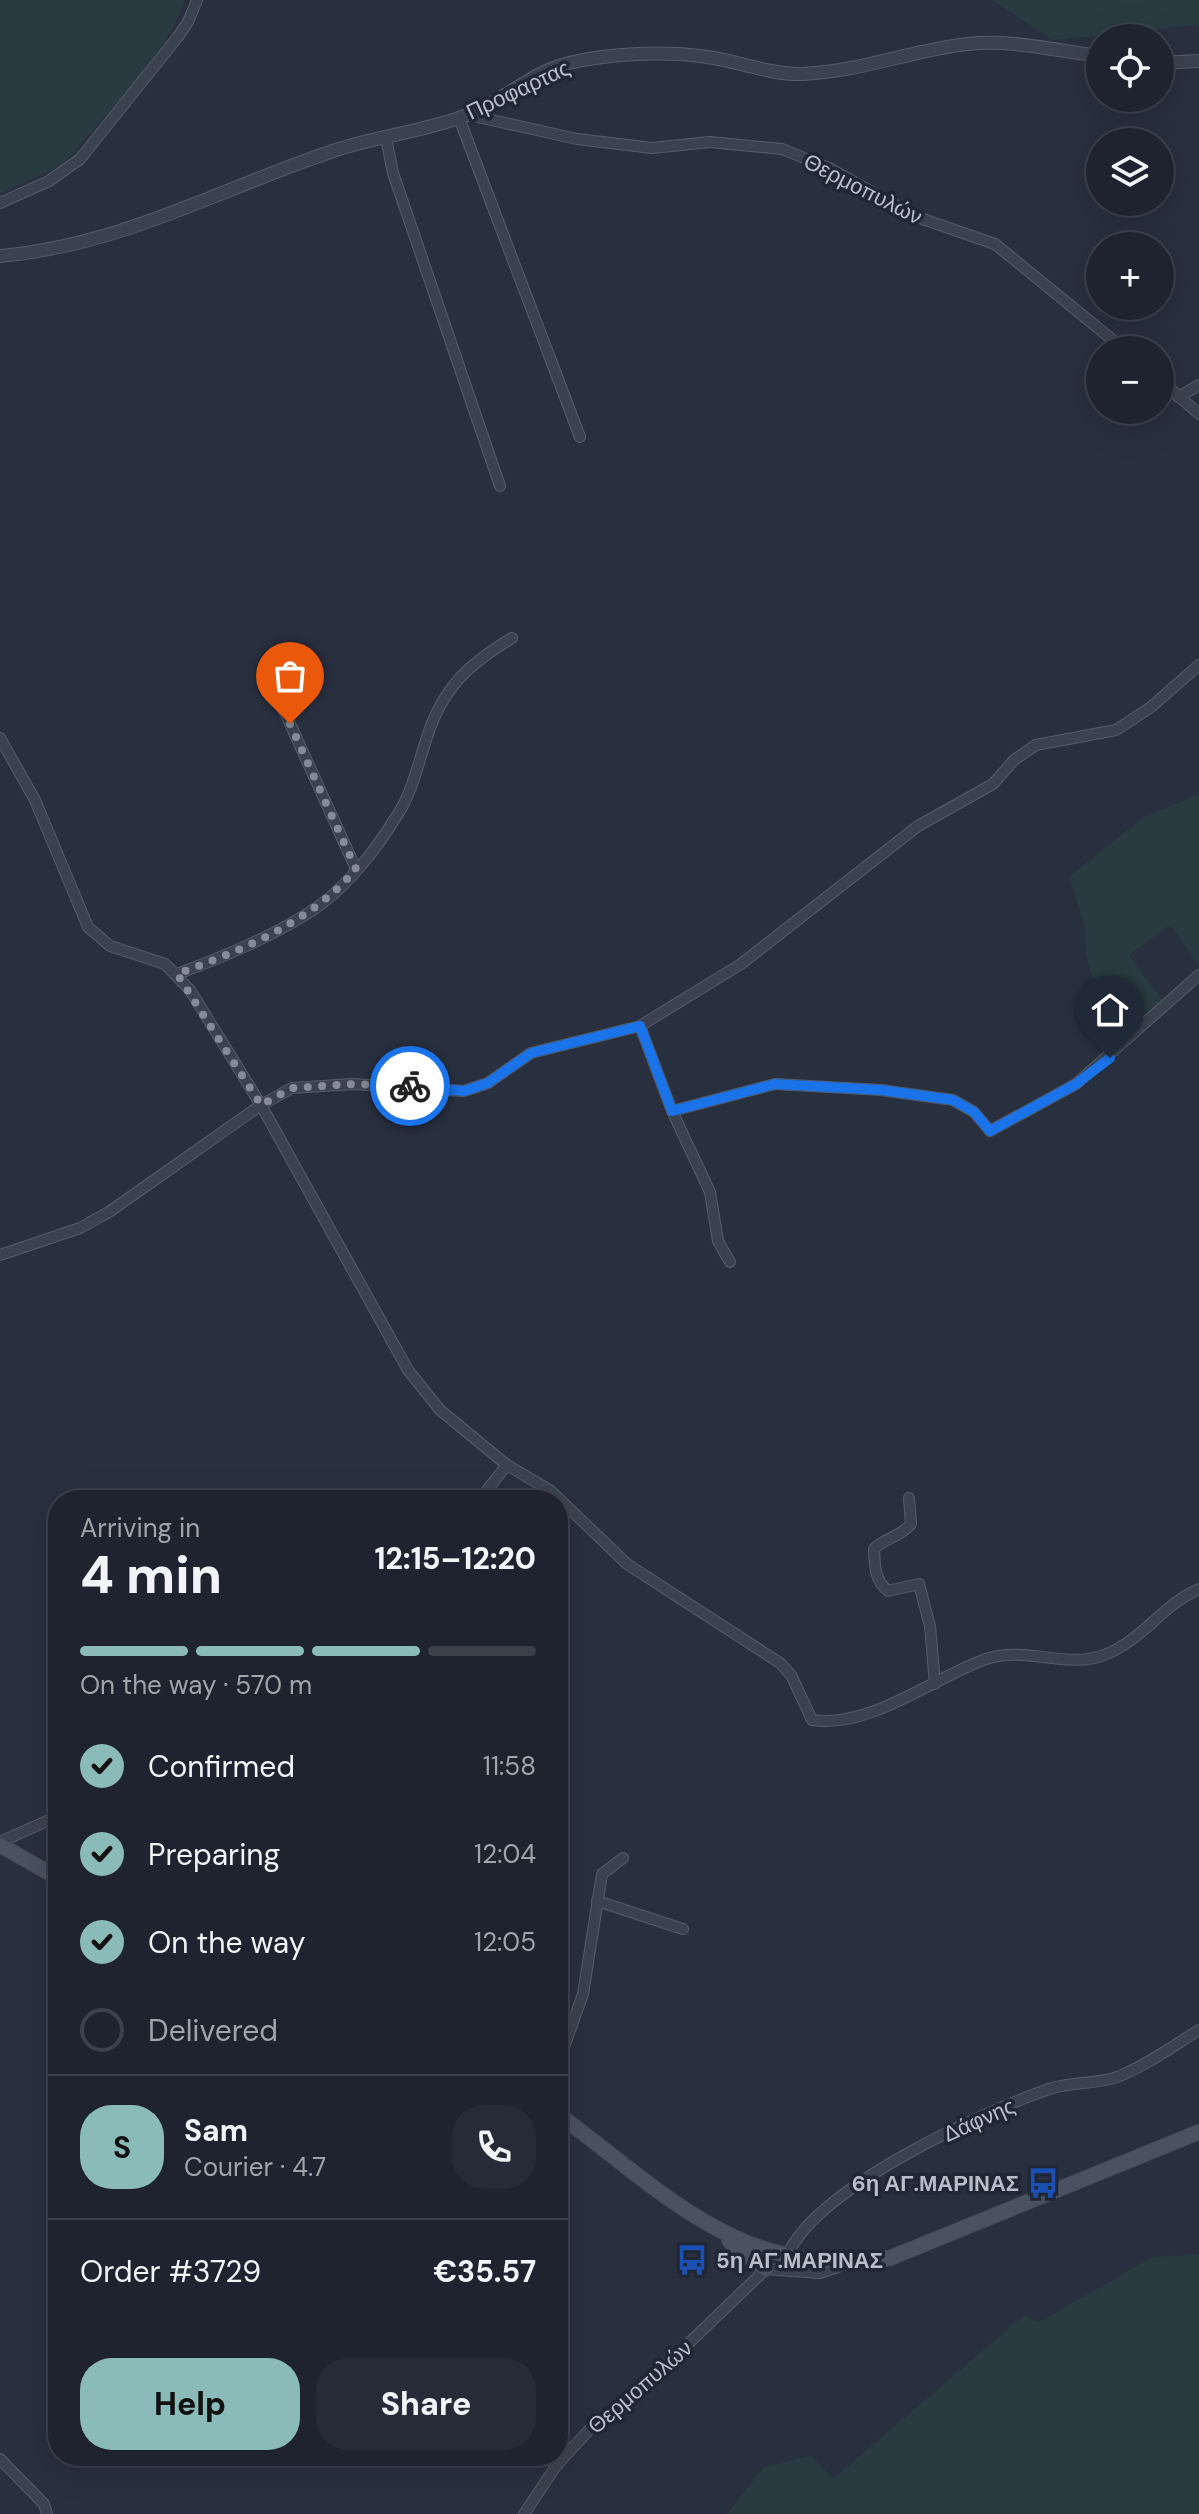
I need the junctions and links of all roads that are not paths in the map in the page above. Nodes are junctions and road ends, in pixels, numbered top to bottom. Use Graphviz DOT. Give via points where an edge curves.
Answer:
graph roads {
  1 [pos="197,0"];
  2 [pos="1086,54"];
  3 [pos="1199,61"];
  4 [pos="1174,62"];
  5 [pos="464,116"];
  6 [pos="386,138"];
  7 [pos="0,203"];
  8 [pos="0,256"];
  9 [pos="1108,336"];
  10 [pos="1199,385"];
  11 [pos="1174,393"];
  12 [pos="1178,397"];
  13 [pos="1199,414"];
  14 [pos="580,437"];
  15 [pos="500,486"];
  16 [pos="512,638"];
  17 [pos="1199,665"];
  18 [pos="277,695"];
  19 [pos="0,738"];
  20 [pos="356,869"];
  21 [pos="177,974"];
  22 [pos="1199,975"];
  23 [pos="640,1026"];
  24 [pos="261,1105"];
  25 [pos="672,1111"];
  26 [pos="0,1255"];
  27 [pos="730,1262"];
  28 [pos="507,1465"];
  29 [pos="487,1490"];
  30 [pos="549,1490"];
  31 [pos="909,1498"];
  32 [pos="568,1507"];
  33 [pos="1199,1589"];
  34 [pos="935,1684"];
  35 [pos="48,1821"];
  36 [pos="0,1843"];
  37 [pos="623,1858"];
  38 [pos="48,1872"];
  39 [pos="597,1901"];
  40 [pos="683,1929"];
  41 [pos="1199,2030"];
  42 [pos="568,2036"];
  43 [pos="568,2121"];
  44 [pos="1199,2132"];
  45 [pos="726,2237"];
  46 [pos="787,2256"];
  47 [pos="846,2264"];
  48 [pos="766,2269"];
  49 [pos="568,2453"];
  50 [pos="0,2459"];
  51 [pos="556,2466"];
  52 [pos="47,2514"];
  53 [pos="524,2514"];
  1 -- 7 [label="street" via="177,38 80,159 49,181"];
  2 -- 5 [label="street, Προφαρτας" via="972,44 875,65 798,74 657,53 568,63"];
  3 -- 4 [label="street"];
  5 -- 6 [label="street, Προφαρτας"];
  5 -- 9 [label="street, Θερμοπυλών" via="652,148 710,142 782,149 829,168 917,217 995,244"];
  5 -- 14 [label="street"];
  6 -- 8 [label="street, Προφαρτας" via="335,150 182,212 101,237"];
  6 -- 15 [label="street" via="407,216"];
  10 -- 12 [label="street"];
  11 -- 12 [label="street"];
  12 -- 13 [label="street"];
  16 -- 20 [label="street" via="472,662 454,685 428,734 398,816"];
  17 -- 23 [label="street" via="1116,730 1036,745 993,784 918,826 741,964"];
  18 -- 20 [label="street"];
  19 -- 21 [label="street" via="35,800 88,927 110,946 154,959"];
  20 -- 21 [label="street" via="319,906 221,958"];
  21 -- 24 [label="street"];
  22 -- 25 [label="street" via="1076,1084 990,1131 974,1112 953,1100 881,1090 775,1084"];
  23 -- 24 [label="street" via="531,1053 488,1083 464,1091 292,1088"];
  23 -- 25 [label="street"];
  24 -- 26 [label="street" via="109,1212 80,1228"];
  24 -- 28 [label="street" via="408,1370 440,1410"];
  25 -- 27 [label="street" via="710,1192 718,1241"];
  28 -- 29 [label="street"];
  28 -- 30 [label="street"];
  31 -- 34 [label="street" via="911,1524 874,1549 875,1571 888,1591 919,1584 930,1626"];
  32 -- 34 [label="street" via="627,1564 780,1663 812,1720 840,1721"];
  33 -- 34 [label="street" via="1101,1657 1004,1654"];
  35 -- 36 [label="street"];
  36 -- 38 [label="main road"];
  37 -- 39 [label="street" via="602,1874"];
  39 -- 40 [label="street"];
  39 -- 42 [label="street" via="583,1994"];
  41 -- 46 [label="street, Δάφνης" via="1119,2077 1049,2089 907,2151 832,2205 797,2237"];
  43 -- 45 [label="main road"];
  44 -- 47 [label="main road" via="890,2258"];
  45 -- 46 [label="main road"];
  45 -- 48 [label="main road"];
  46 -- 47 [label="main road"];
  47 -- 48 [label="street" via="825,2273"];
  48 -- 49 [label="street, Θερμοπυλών"];
  50 -- 52 [label="street" via="44,2504"];
  51 -- 53 [label="street, Θερμοπυλών"];
}
